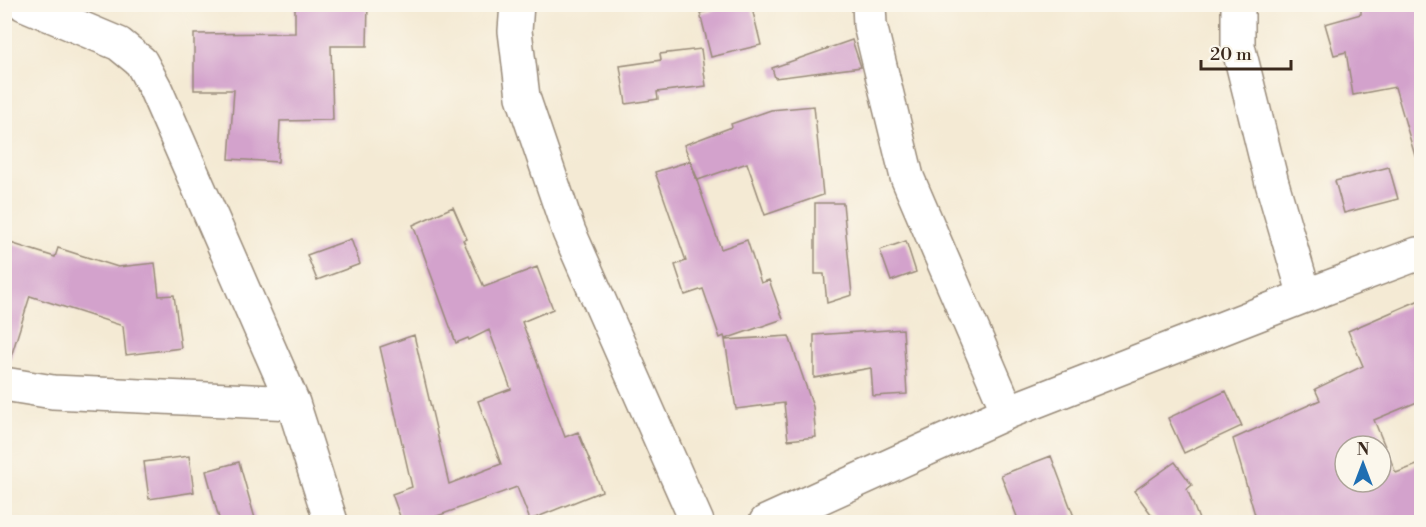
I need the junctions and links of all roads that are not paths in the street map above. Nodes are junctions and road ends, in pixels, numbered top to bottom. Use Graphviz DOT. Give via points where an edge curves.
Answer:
graph roads {
  1 [pos="24,4"];
  2 [pos="517,4"];
  3 [pos="869,4"];
  4 [pos="1238,4"];
  5 [pos="1422,256"];
  6 [pos="1305,296"];
  7 [pos="4,384"];
  8 [pos="293,403"];
  9 [pos="1008,412"];
  10 [pos="331,522"];
  11 [pos="698,522"];
  12 [pos="766,522"];
  1 -- 8 [label="street" via="119,44 141,62"];
  2 -- 11 [label="street" via="515,30 523,97 565,220"];
  3 -- 9 [label="street" via="870,26 907,177"];
  4 -- 6 [label="street" via="1238,46"];
  5 -- 6 [label="street" via="1417,254"];
  6 -- 9 [label="street"];
  7 -- 8 [label="street" via="53,392"];
  8 -- 10 [label="street"];
  9 -- 12 [label="street"];
}
